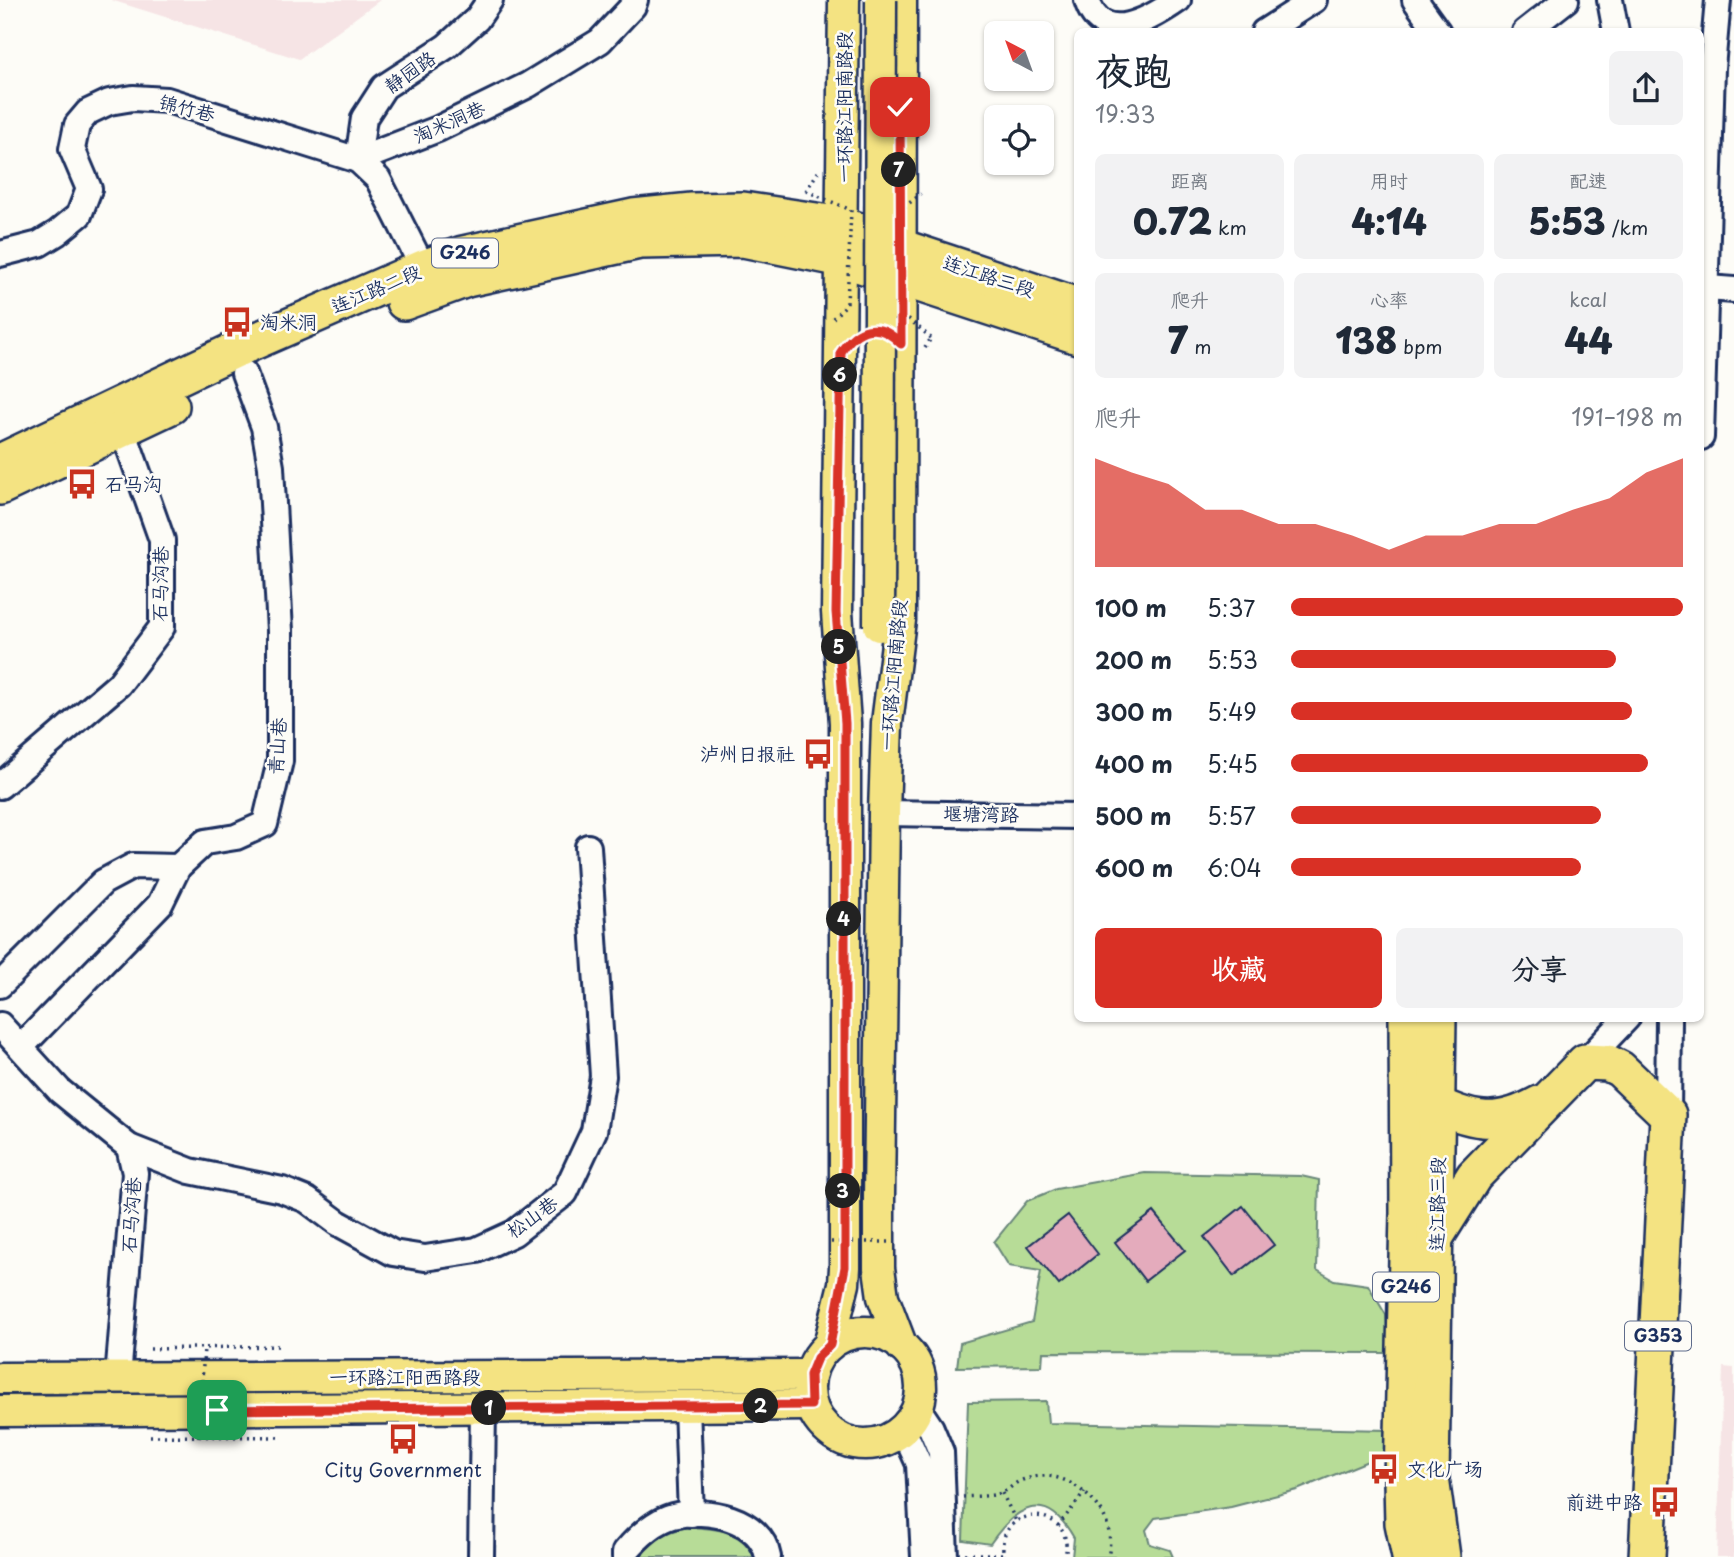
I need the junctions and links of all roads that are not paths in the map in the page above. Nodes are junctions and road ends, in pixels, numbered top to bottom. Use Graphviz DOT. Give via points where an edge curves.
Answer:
graph roads {
  1 [pos="490,0"];
  2 [pos="635,0"];
  3 [pos="844,0"];
  4 [pos="863,0"];
  5 [pos="881,0"];
  6 [pos="901,0"];
  7 [pos="1087,0"];
  8 [pos="1178,0"];
  9 [pos="1313,0"];
  10 [pos="1566,0"];
  11 [pos="1610,0"];
  12 [pos="1718,0"];
  13 [pos="1423,3"];
  14 [pos="1270,28"];
  15 [pos="1436,28"];
  16 [pos="1530,28"];
  17 [pos="1615,28"];
  18 [pos="1707,69"];
  19 [pos="900,107"];
  20 [pos="844,111"];
  21 [pos="358,160"];
  22 [pos="843,225"];
  23 [pos="0,254"];
  24 [pos="843,259"];
  25 [pos="900,263"];
  26 [pos="423,268"];
  27 [pos="1708,288"];
  28 [pos="1734,290"];
  29 [pos="1074,305"];
  30 [pos="1074,334"];
  31 [pos="901,344"];
  32 [pos="841,352"];
  33 [pos="244,373"];
  34 [pos="1704,373"];
  35 [pos="119,417"];
  36 [pos="0,462"];
  37 [pos="0,487"];
  38 [pos="869,625"];
  39 [pos="845,723"];
  40 [pos="887,723"];
  41 [pos="0,786"];
  42 [pos="884,813"];
  43 [pos="1074,816"];
  44 [pos="588,847"];
  45 [pos="178,867"];
  46 [pos="0,985"];
  47 [pos="1407,1022"];
  48 [pos="1437,1022"];
  49 [pos="1623,1022"];
  50 [pos="1669,1022"];
  51 [pos="0,1025"];
  52 [pos="21,1047"];
  53 [pos="1585,1062"];
  54 [pos="1424,1100"];
  55 [pos="1545,1100"];
  56 [pos="1668,1115"];
  57 [pos="129,1147"];
  58 [pos="1435,1238"];
  59 [pos="830,1345"];
  60 [pos="902,1347"];
  61 [pos="810,1375"];
  62 [pos="0,1378"];
  63 [pos="118,1378"];
  64 [pos="811,1405"];
  65 [pos="687,1407"];
  66 [pos="483,1408"];
  67 [pos="0,1411"];
  68 [pos="909,1419"];
  69 [pos="691,1514"];
  70 [pos="938,1556"];
  71 [pos="481,1557"];
  72 [pos="625,1557"];
  73 [pos="768,1557"];
  74 [pos="1409,1557"];
  75 [pos="1442,1557"];
  76 [pos="1647,1557"];
  1 -- 21 [label="street, 静园路" via="447,46 384,87 364,118"];
  2 -- 21 [label="street, 淘米洞巷" via="600,41 528,85 438,129"];
  3 -- 20 [label="main road, 一环路江阳南路段"];
  4 -- 38 [label="main road"];
  5 -- 38 [label="main road, bridge"];
  6 -- 19 [label="main road, 一环路江阳南路段"];
  7 -- 8 [label="street" via="1090,12 1108,24 1131,26"];
  9 -- 14 [label="street"];
  10 -- 16 [label="street"];
  11 -- 17 [label="street"];
  12 -- 18 [label="street"];
  13 -- 15 [label="street"];
  18 -- 27 [label="street"];
  19 -- 20 [label="main road" via="888,126 877,131 856,127"];
  19 -- 25 [label="main road, 一环路江阳南路段"];
  20 -- 22 [label="main road, 一环路江阳南路段"];
  21 -- 23 [label="street, 锦竹巷" via="167,100 109,102 88,112 77,125 72,149 89,189 79,215 38,244"];
  21 -- 26 [label="street" via="378,179"];
  22 -- 24 [label="main road, 一环路江阳南路段"];
  22 -- 25 [label="highway, 连江路二段 / G246"];
  22 -- 26 [label="highway, 连江路二段 / G246" via="743,210 633,217 463,254"];
  24 -- 25 [label="highway, 连江路二段 / G246"];
  24 -- 32 [label="main road, 一环路江阳南路段"];
  24 -- 33 [label="highway, 连江路二段 / G246" via="743,239 640,241 455,283"];
  25 -- 29 [label="highway, 连江路三段 / G246"];
  25 -- 30 [label="highway, 连江路三段 / G246"];
  25 -- 31 [label="main road, 一环路江阳南路段"];
  26 -- 35 [label="highway, 连江路二段 / G246"];
  27 -- 28 [label="street"];
  27 -- 34 [label="street"];
  31 -- 32 [label="main road" via="892,335 873,329 858,332"];
  31 -- 40 [label="main road, 一环路江阳南路段" via="900,620"];
  32 -- 39 [label="main road, 一环路江阳南路段" via="836,612"];
  33 -- 35 [label="highway, 连江路二段 / G246"];
  33 -- 45 [label="street, 青山巷" via="264,427 271,467 280,631 280,761 265,824 236,837 205,842"];
  35 -- 36 [label="highway, 连江路二段 / G246"];
  35 -- 37 [label="highway, 连江路二段 / G246"];
  35 -- 41 [label="street, 石马沟巷" via="162,540 162,627 119,684"];
  38 -- 39 [label="main road"];
  38 -- 40 [label="main road"];
  39 -- 59 [label="main road, 一环路江阳南路段" via="845,1267"];
  40 -- 42 [label="main road, 一环路江阳南路段"];
  42 -- 43 [label="street, 堰塘湾路"];
  42 -- 60 [label="main road, 一环路江阳南路段" via="879,1268 883,1297"];
  44 -- 57 [label="street, 松山巷" via="603,1076 594,1131 565,1193 514,1233 477,1250 425,1258 394,1253 338,1223 307,1200 282,1190 190,1171"];
  45 -- 46 [label="street" via="133,866 103,882"];
  45 -- 52 [label="street, 青山巷" via="160,904"];
  47 -- 54 [label="highway, 连江路三段 / G246"];
  48 -- 54 [label="highway, 连江路三段 / G246"];
  49 -- 53 [label="street"];
  50 -- 56 [label="street"];
  51 -- 52 [label="street"];
  52 -- 57 [label="street" via="60,1091"];
  53 -- 55 [label="highway"];
  53 -- 56 [label="highway" via="1608,1063 1620,1069"];
  54 -- 55 [label="highway" via="1476,1120 1524,1112"];
  54 -- 58 [label="highway, 连江路三段 / G246"];
  54 -- 74 [label="highway, 连江路三段 / G246" via="1402,1480"];
  55 -- 58 [label="highway" via="1474,1176"];
  56 -- 76 [label="highway, G353"];
  57 -- 63 [label="street, 石马沟巷" via="135,1173"];
  58 -- 75 [label="highway, 连江路三段 / G246" via="1431,1478"];
  59 -- 60 [label="main road" via="866,1333 889,1338"];
  59 -- 61 [label="main road" via="817,1358"];
  60 -- 68 [label="main road" via="920,1381"];
  61 -- 63 [label="main road, 一环路江阳西路段"];
  61 -- 64 [label="main road"];
  62 -- 63 [label="main road, 一环路江阳西路段"];
  64 -- 65 [label="main road, 一环路江阳西路段"];
  64 -- 68 [label="main road" via="828,1431 856,1443 887,1439"];
  65 -- 66 [label="main road, 一环路江阳西路段"];
  65 -- 69 [label="street"];
  66 -- 67 [label="main road, 一环路江阳西路段"];
  66 -- 71 [label="street"];
  68 -- 70 [label="street" via="909,1442 919,1464"];
  68 -- 70 [label="street" via="931,1428 941,1452"];
  69 -- 72 [label="street" via="671,1516 638,1537"];
  69 -- 73 [label="street" via="732,1518 757,1534"];
}
